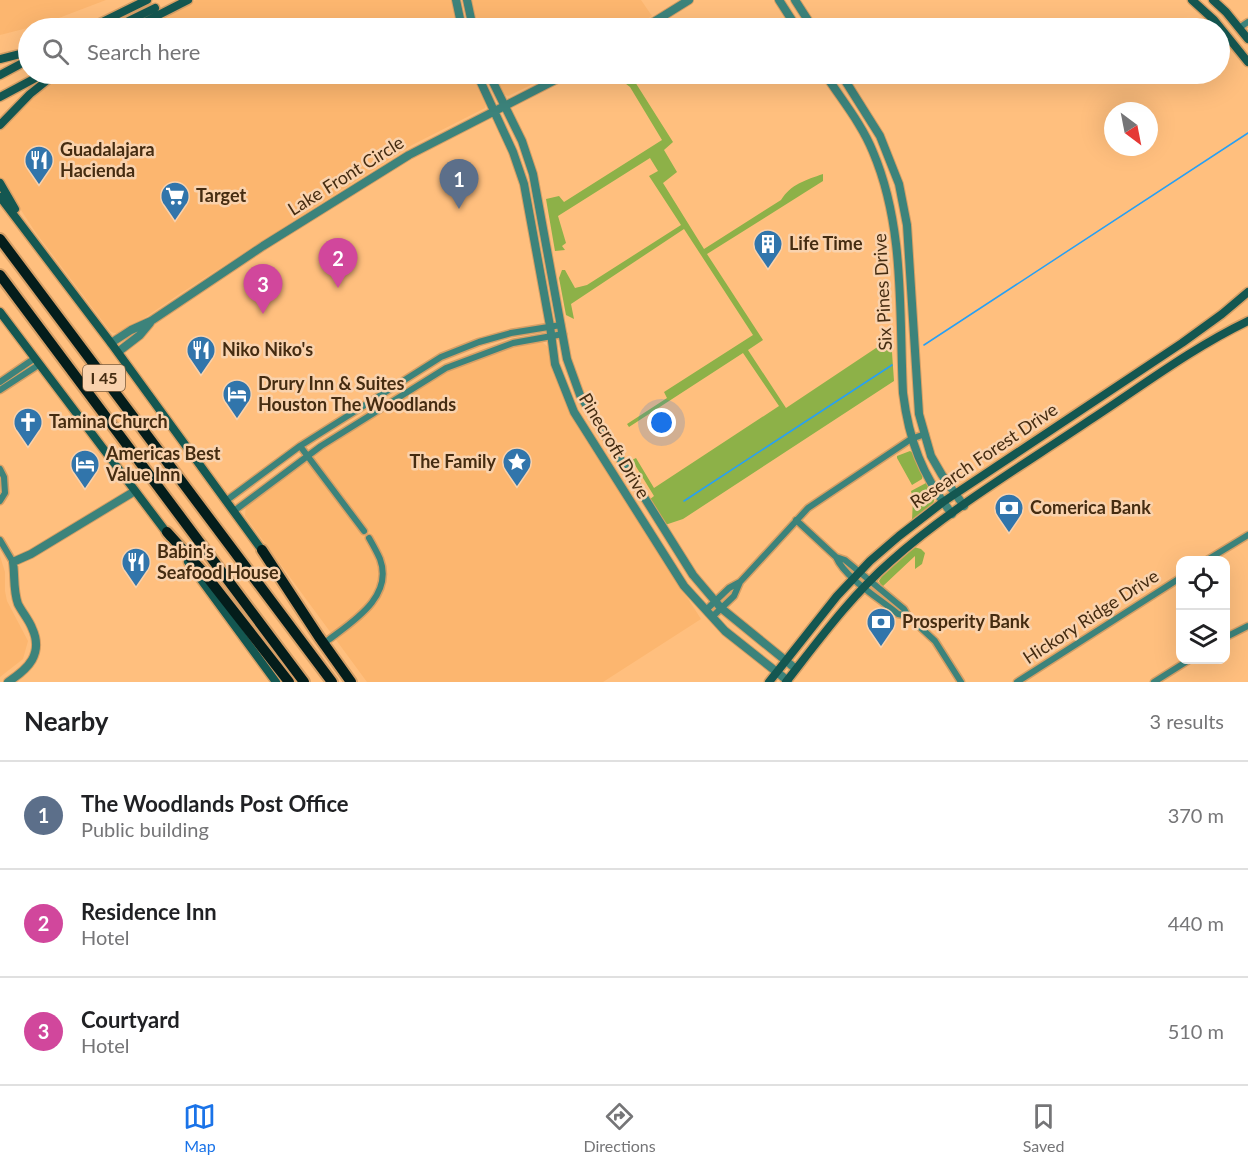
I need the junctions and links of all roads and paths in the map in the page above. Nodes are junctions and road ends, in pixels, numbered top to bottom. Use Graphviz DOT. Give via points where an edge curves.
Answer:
graph roads {
  1 [pos="188,0"];
  2 [pos="456,0"];
  3 [pos="467,0"];
  4 [pos="689,0"];
  5 [pos="779,0"];
  6 [pos="795,0"];
  7 [pos="1192,0"];
  8 [pos="1213,0"];
  9 [pos="138,4"];
  10 [pos="153,6"];
  11 [pos="145,17"];
  12 [pos="110,18"];
  13 [pos="460,18"];
  14 [pos="471,18"];
  15 [pos="660,18"];
  16 [pos="791,18"];
  17 [pos="807,18"];
  18 [pos="1212,18"];
  19 [pos="1248,22"];
  20 [pos="1239,27"];
  21 [pos="1248,39"];
  22 [pos="1230,40"];
  23 [pos="18,54"];
  24 [pos="0,59"];
  25 [pos="1248,62"];
  26 [pos="18,65"];
  27 [pos="0,75"];
  28 [pos="22,84"];
  29 [pos="43,84"];
  30 [pos="482,84"];
  31 [pos="494,84"];
  32 [pos="547,84"];
  33 [pos="831,84"];
  34 [pos="847,84"];
  35 [pos="0,97"];
  36 [pos="504,105"];
  37 [pos="494,110"];
  38 [pos="0,125"];
  39 [pos="0,183"];
  40 [pos="0,197"];
  41 [pos="908,237"];
  42 [pos="31,238"];
  43 [pos="896,238"];
  44 [pos="0,239"];
  45 [pos="0,275"];
  46 [pos="1248,292"];
  47 [pos="0,312"];
  48 [pos="151,321"];
  49 [pos="1248,321"];
  50 [pos="900,324"];
  51 [pos="913,324"];
  52 [pos="561,325"];
  53 [pos="550,326"];
  54 [pos="563,334"];
  55 [pos="551,336"];
  56 [pos="111,343"];
  57 [pos="1182,343"];
  58 [pos="118,352"];
  59 [pos="1182,359"];
  60 [pos="37,361"];
  61 [pos="0,382"];
  62 [pos="0,390"];
  63 [pos="1069,418"];
  64 [pos="925,434"];
  65 [pos="1064,438"];
  66 [pos="911,439"];
  67 [pos="300,446"];
  68 [pos="307,455"];
  69 [pos="0,469"];
  70 [pos="135,491"];
  71 [pos="955,494"];
  72 [pos="227,500"];
  73 [pos="0,501"];
  74 [pos="943,502"];
  75 [pos="964,506"];
  76 [pos="234,510"];
  77 [pos="952,514"];
  78 [pos="796,520"];
  79 [pos="364,531"];
  80 [pos="167,532"];
  81 [pos="1248,535"];
  82 [pos="369,538"];
  83 [pos="0,540"];
  84 [pos="262,550"];
  85 [pos="1215,556"];
  86 [pos="13,562"];
  87 [pos="856,575"];
  88 [pos="1176,581"];
  89 [pos="868,584"];
  90 [pos="718,605"];
  91 [pos="709,614"];
  92 [pos="1248,626"];
  93 [pos="1230,635"];
  94 [pos="327,641"];
  95 [pos="786,659"];
  96 [pos="1183,664"];
  97 [pos="796,669"];
  98 [pos="776,672"];
  99 [pos="22,678"];
  100 [pos="787,681"];
  101 [pos="8,682"];
  102 [pos="276,682"];
  103 [pos="290,682"];
  104 [pos="304,682"];
  105 [pos="332,682"];
  106 [pos="351,682"];
  107 [pos="358,682"];
  108 [pos="769,682"];
  109 [pos="961,682"];
  110 [pos="1017,682"];
  111 [pos="1154,682"];
  1 -- 10 [label="main road"];
  2 -- 13 [label="street"];
  3 -- 14 [label="street"];
  4 -- 15 [label="street"];
  5 -- 16 [label="street"];
  6 -- 17 [label="street"];
  7 -- 18 [label="main road"];
  8 -- 20 [label="main road"];
  9 -- 10 [label="main road"];
  9 -- 11 [label="main road"];
  9 -- 12 [label="main road"];
  10 -- 11 [label="main road"];
  19 -- 20 [label="street"];
  20 -- 21 [label="main road"];
  22 -- 25 [label="main road"];
  23 -- 24 [label="main road"];
  26 -- 27 [label="main road"];
  28 -- 35 [label="main road"];
  29 -- 38 [label="main road"];
  30 -- 37 [label="street, Pinecroft Drive"];
  31 -- 36 [label="street, Pinecroft Drive"];
  32 -- 36 [label="street, Lake Front Circle"];
  33 -- 43 [label="street, Six Pines Drive" via="873,151 887,190"];
  34 -- 41 [label="street, Six Pines Drive" via="885,146 900,190"];
  36 -- 37 [label="street, Lake Front Circle"];
  36 -- 52 [label="street, Pinecroft Drive" via="533,174"];
  37 -- 48 [label="street, Lake Front Circle" via="387,168"];
  37 -- 53 [label="street, Pinecroft Drive" via="524,184"];
  39 -- 42 [label="main road"];
  40 -- 42 [label="main road"];
  41 -- 43 [label="street"];
  41 -- 51 [label="street, Six Pines Drive"];
  42 -- 56 [label="main road"];
  43 -- 50 [label="street, Six Pines Drive"];
  44 -- 105 [label="highway, I 45"];
  45 -- 104 [label="highway, I 45"];
  46 -- 57 [label="main road, Research Forest Drive"];
  47 -- 60 [label="main road"];
  48 -- 56 [label="street, Lake Front Circle"];
  48 -- 58 [label="street, Lake Front Circle"];
  49 -- 59 [label="main road, Research Forest Drive"];
  50 -- 51 [label="street"];
  50 -- 66 [label="street, Six Pines Drive" via="903,393"];
  51 -- 64 [label="street, Six Pines Drive" via="919,414"];
  52 -- 53 [label="street"];
  52 -- 54 [label="street, Pinecroft Drive"];
  53 -- 55 [label="street, Pinecroft Drive"];
  53 -- 67 [label="street" via="479,342 441,357"];
  54 -- 55 [label="street"];
  54 -- 90 [label="street, Pinecroft Drive" via="573,378 589,412 693,575"];
  55 -- 68 [label="street" via="513,343 446,368"];
  55 -- 91 [label="street, Pinecroft Drive" via="558,375 579,421 684,586"];
  56 -- 58 [label="main road"];
  57 -- 59 [label="main road"];
  57 -- 63 [label="main road, Research Forest Drive"];
  58 -- 72 [label="main road"];
  59 -- 65 [label="main road, Research Forest Drive"];
  60 -- 61 [label="street"];
  60 -- 62 [label="street"];
  60 -- 70 [label="main road"];
  63 -- 65 [label="main road"];
  63 -- 71 [label="main road, Research Forest Drive"];
  64 -- 66 [label="street"];
  64 -- 71 [label="street, Six Pines Drive" via="932,456"];
  65 -- 75 [label="main road, Research Forest Drive"];
  66 -- 74 [label="street, Six Pines Drive"];
  66 -- 78 [label="street" via="822,498"];
  67 -- 68 [label="street"];
  67 -- 72 [label="street"];
  68 -- 76 [label="street"];
  68 -- 79 [label="street"];
  69 -- 73 [label="street" via="5,493"];
  70 -- 80 [label="main road"];
  70 -- 86 [label="street"];
  71 -- 74 [label="main road, Research Forest Drive"];
  71 -- 75 [label="street, Six Pines Drive"];
  72 -- 76 [label="main road"];
  74 -- 77 [label="street, Six Pines Drive"];
  74 -- 87 [label="main road, Research Forest Drive"];
  75 -- 77 [label="main road, Research Forest Drive"];
  76 -- 84 [label="main road"];
  77 -- 89 [label="main road, Research Forest Drive"];
  78 -- 87 [label="street" via="845,560"];
  78 -- 90 [label="street" via="740,582 734,596"];
  80 -- 102 [label="main road"];
  80 -- 103 [label="highway"];
  81 -- 85 [label="street"];
  82 -- 94 [label="street" via="381,561 379,592 363,613"];
  83 -- 86 [label="street"];
  84 -- 94 [label="main road"];
  84 -- 106 [label="highway"];
  86 -- 99 [label="street" via="15,595 36,642 33,660"];
  87 -- 89 [label="street"];
  87 -- 95 [label="main road, Research Forest Drive"];
  88 -- 110 [label="street, Hickory Ridge Drive"];
  89 -- 97 [label="main road, Research Forest Drive"];
  89 -- 109 [label="street" via="904,609 935,641"];
  90 -- 91 [label="street"];
  90 -- 95 [label="street, Pinecroft Drive"];
  91 -- 98 [label="street, Pinecroft Drive"];
  92 -- 93 [label="street"];
  94 -- 107 [label="main road"];
  95 -- 97 [label="street, Pinecroft Drive"];
  95 -- 98 [label="main road, Research Forest Drive"];
  96 -- 111 [label="street"];
  97 -- 100 [label="main road, Research Forest Drive"];
  98 -- 100 [label="street, Pinecroft Drive"];
  98 -- 108 [label="main road, Research Forest Drive"];
  99 -- 101 [label="street"];
}
